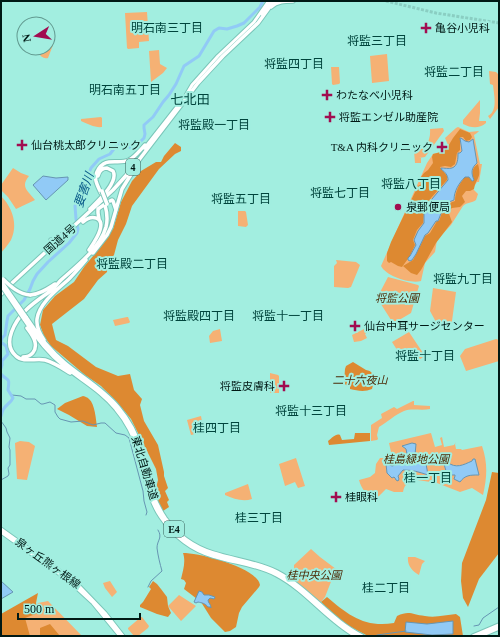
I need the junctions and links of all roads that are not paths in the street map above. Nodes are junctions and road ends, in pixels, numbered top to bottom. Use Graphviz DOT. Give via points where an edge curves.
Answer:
graph roads {
  1 [pos="270,1"];
  2 [pos="274,1"];
  3 [pos="293,1"];
  4 [pos="265,13"];
  5 [pos="185,97"];
  6 [pos="156,134"];
  7 [pos="152,142"];
  8 [pos="101,192"];
  9 [pos="106,205"];
  10 [pos="90,209"];
  11 [pos="116,212"];
  12 [pos="99,220"];
  13 [pos="77,224"];
  14 [pos="100,244"];
  15 [pos="84,260"];
  16 [pos="2,279"];
  17 [pos="62,280"];
  18 [pos="1,285"];
  19 [pos="58,288"];
  20 [pos="1,291"];
  21 [pos="1,294"];
  22 [pos="24,319"];
  23 [pos="55,354"];
  24 [pos="104,397"];
  25 [pos="1,530"];
  26 [pos="496,628"];
  27 [pos="120,636"];
  28 [pos="124,636"];
  29 [pos="356,636"];
  30 [pos="362,636"];
  31 [pos="473,636"];
  32 [pos="480,636"];
  1 -- 5 [label="highway, 国道4号 / 4" via="253,25 222,54"];
  1 -- 5 [label="main road" via="254,22 192,85"];
  2 -- 4 [label="highway, 国道4号 / 4"];
  3 -- 4 [label="highway" via="276,3"];
  4 -- 7 [label="highway, 国道4号 / 4" via="255,27 198,83"];
  5 -- 6 [label="highway, 国道4号 / 4"];
  6 -- 8 [label="highway" via="130,159 124,162 108,162 100,167 96,182"];
  6 -- 10 [label="highway, 国道4号 / 4" via="112,188"];
  7 -- 11 [label="highway" via="122,189"];
  7 -- 13 [label="highway, 国道4号 / 4" via="113,190"];
  8 -- 9 [label="highway, bridge"];
  8 -- 10 [label="highway" via="99,173 103,169 110,169 113,171 114,179"];
  9 -- 14 [label="highway" via="109,224"];
  9 -- 15 [label="highway" via="106,228"];
  10 -- 13 [label="highway, 国道4号 / 4"];
  11 -- 12 [label="highway" via="112,200 98,209"];
  11 -- 14 [label="highway" via="111,227"];
  12 -- 13 [label="highway" via="90,217"];
  12 -- 15 [label="highway" via="100,230"];
  13 -- 20 [label="highway, 国道4号 / 4"];
  13 -- 21 [label="highway, 国道4号"];
  14 -- 19 [label="highway" via="77,271"];
  15 -- 17 [label="highway"];
  16 -- 17 [label="highway, bridge" via="20,293 30,295 45,291"];
  16 -- 22 [label="highway, 東北自動車道 / E4, bridge"];
  17 -- 24 [label="highway" via="19,318 11,336 11,348 21,359 41,359 54,363"];
  18 -- 22 [label="highway, bridge"];
  19 -- 22 [label="highway" via="30,309 16,328 12,346 18,355 28,357 33,353 36,344"];
  19 -- 23 [label="highway" via="43,305 37,319 40,332"];
  22 -- 23 [label="highway, 東北自動車道 / E4"];
  22 -- 24 [label="highway, 東北自動車道 / E4" via="53,356"];
  23 -- 30 [label="highway, 東北自動車道 / E4" via="112,401 132,427 157,504 176,531 209,552 260,565 278,573"];
  24 -- 29 [label="highway, 東北自動車道 / E4" via="119,412 130,429 153,503 174,533 192,547 208,554 277,575 292,584"];
  25 -- 27 [label="main road, 泉ヶ丘熊ヶ根線" via="68,580 93,603"];
  25 -- 28 [label="main road, 泉ヶ丘熊ヶ根線" via="79,586"];
  26 -- 31 [label="highway"];
  26 -- 32 [label="highway"];
}
